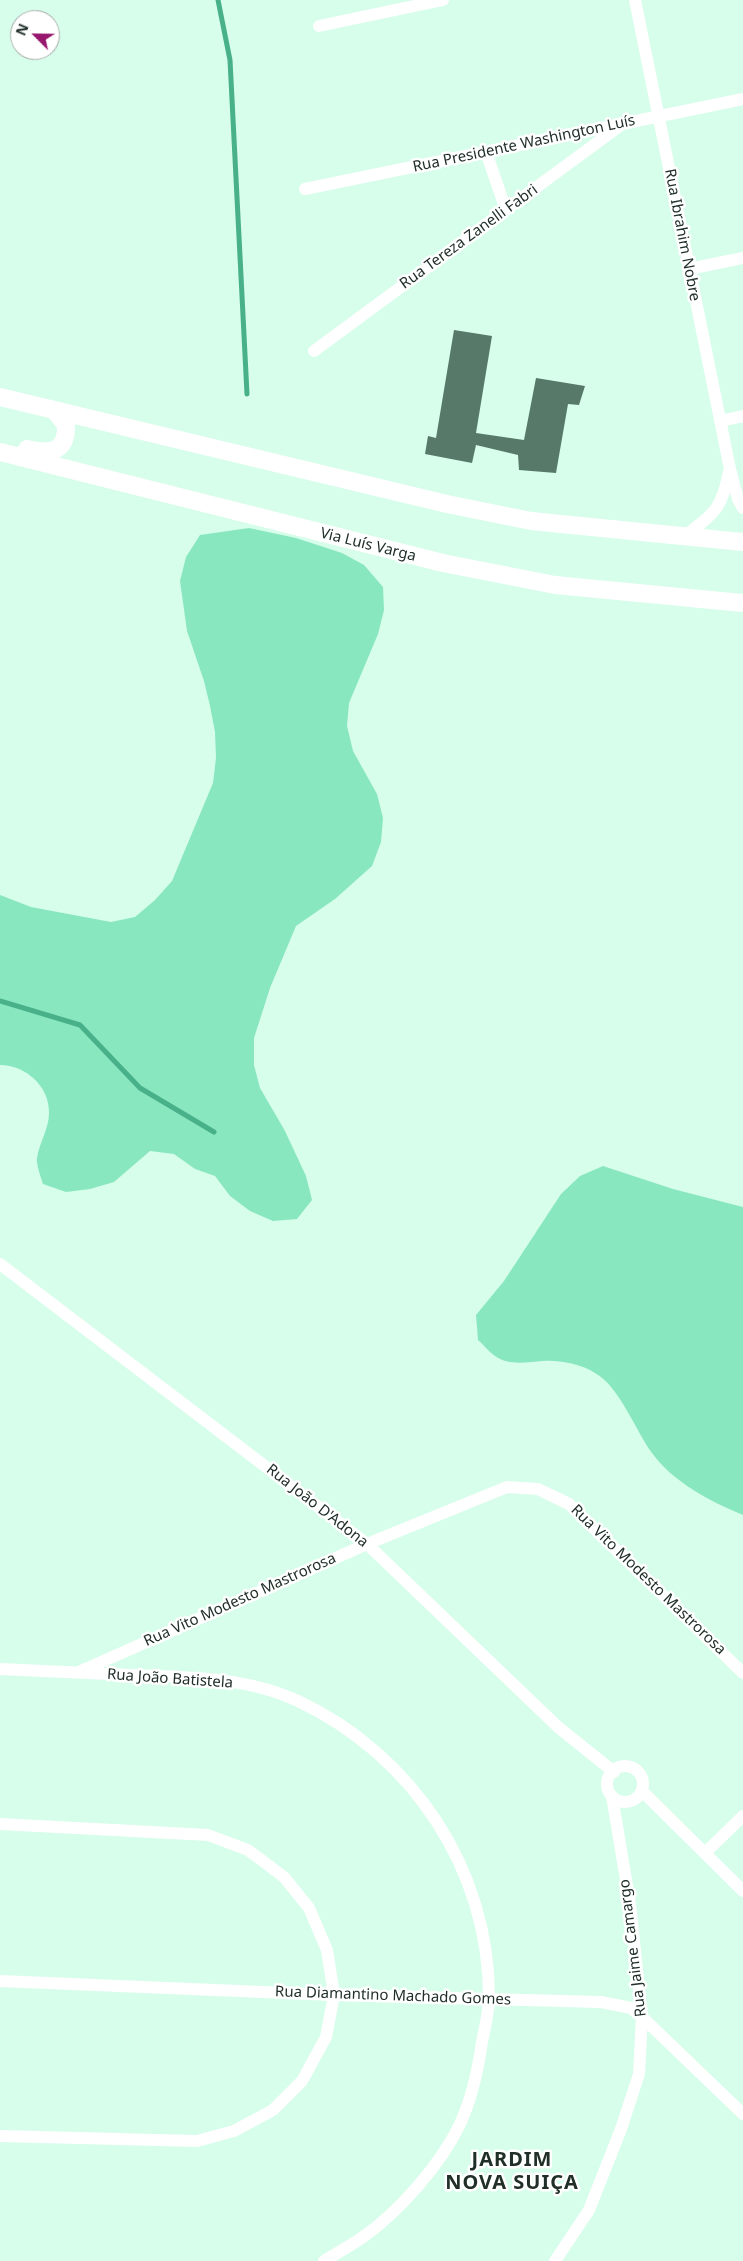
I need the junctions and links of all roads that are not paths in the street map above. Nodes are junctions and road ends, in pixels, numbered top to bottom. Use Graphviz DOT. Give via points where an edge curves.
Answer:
graph roads {
  1 [pos="443,0"];
  2 [pos="635,0"];
  3 [pos="319,26"];
  4 [pos="743,99"];
  5 [pos="658,116"];
  6 [pos="623,123"];
  7 [pos="486,152"];
  8 [pos="305,189"];
  9 [pos="506,210"];
  10 [pos="743,258"];
  11 [pos="689,269"];
  12 [pos="314,351"];
  13 [pos="0,397"];
  14 [pos="54,410"];
  15 [pos="743,416"];
  16 [pos="720,421"];
  17 [pos="0,442"];
  18 [pos="0,452"];
  19 [pos="730,469"];
  20 [pos="743,508"];
  21 [pos="686,535"];
  22 [pos="743,542"];
  23 [pos="743,603"];
  24 [pos="0,1264"];
  25 [pos="367,1544"];
  26 [pos="0,1669"];
  27 [pos="78,1672"];
  28 [pos="743,1673"];
  29 [pos="614,1772"];
  30 [pos="642,1791"];
  31 [pos="612,1796"];
  32 [pos="743,1816"];
  33 [pos="0,1824"];
  34 [pos="704,1853"];
  35 [pos="743,1891"];
  36 [pos="0,1981"];
  37 [pos="334,1995"];
  38 [pos="489,1999"];
  39 [pos="642,2017"];
  40 [pos="743,2114"];
  41 [pos="0,2136"];
  42 [pos="324,2261"];
  43 [pos="555,2261"];
  1 -- 3 [label="street"];
  2 -- 5 [label="street, Rua Ibrahim Nobre"];
  4 -- 5 [label="street, Rua Presidente Washington Luís"];
  5 -- 6 [label="street, Rua Presidente Washington Luís"];
  5 -- 11 [label="street, Rua Ibrahim Nobre"];
  6 -- 7 [label="street, Rua Presidente Washington Luís"];
  6 -- 9 [label="street, Rua Tereza Zanelli Fabri"];
  7 -- 8 [label="street, Rua Presidente Washington Luís"];
  7 -- 9 [label="street"];
  9 -- 12 [label="street, Rua Tereza Zanelli Fabri"];
  10 -- 11 [label="street"];
  11 -- 16 [label="street, Rua Ibrahim Nobre"];
  13 -- 14 [label="main road"];
  14 -- 17 [label="main road" via="66,425 64,440 50,452"];
  14 -- 21 [label="main road" via="475,510 531,521"];
  15 -- 16 [label="street"];
  16 -- 19 [label="street, Rua Ibrahim Nobre"];
  18 -- 23 [label="main road, Via Luís Varga" via="443,564 555,585"];
  19 -- 20 [label="street, Rua Ibrahim Nobre"];
  19 -- 21 [label="street, Rua Ibrahim Nobre" via="724,498 709,518"];
  21 -- 22 [label="main road"];
  24 -- 25 [label="street, Rua João D'Adona"];
  25 -- 27 [label="street, Rua Vito Modesto Mastrorosa"];
  25 -- 28 [label="street, Rua Vito Modesto Mastrorosa" via="507,1487 538,1490 569,1504"];
  25 -- 29 [label="street, Rua João D'Adona" via="558,1727"];
  26 -- 27 [label="street, Rua João Batistela"];
  27 -- 38 [label="street, Rua João Batistela" via="183,1677 245,1684 297,1701 347,1729 395,1769 438,1822 469,1882 486,1944"];
  29 -- 30 [label="street" via="624,1767 635,1770 642,1779"];
  29 -- 31 [label="street" via="608,1782"];
  30 -- 31 [label="street" via="629,1802"];
  30 -- 34 [label="street"];
  31 -- 39 [label="street, Rua Jaime Camargo" via="630,1904"];
  32 -- 34 [label="street"];
  33 -- 37 [label="street" via="208,1835 248,1850 284,1877 310,1908 327,1950"];
  34 -- 35 [label="street"];
  36 -- 37 [label="street, Rua Diamantino Machado Gomes"];
  37 -- 38 [label="street, Rua Diamantino Machado Gomes"];
  37 -- 41 [label="street" via="326,2038 302,2081 273,2110 234,2131 197,2141"];
  38 -- 39 [label="street, Rua Diamantino Machado Gomes" via="601,2002 631,2008"];
  38 -- 42 [label="street, Rua João Batistela" via="477,2075 459,2124 433,2166 400,2206 363,2237"];
  39 -- 40 [label="street, Rua Diamantino Machado Gomes"];
  39 -- 43 [label="street, Rua Jaime Camargo" via="639,2074 620,2129 589,2210"];
}
